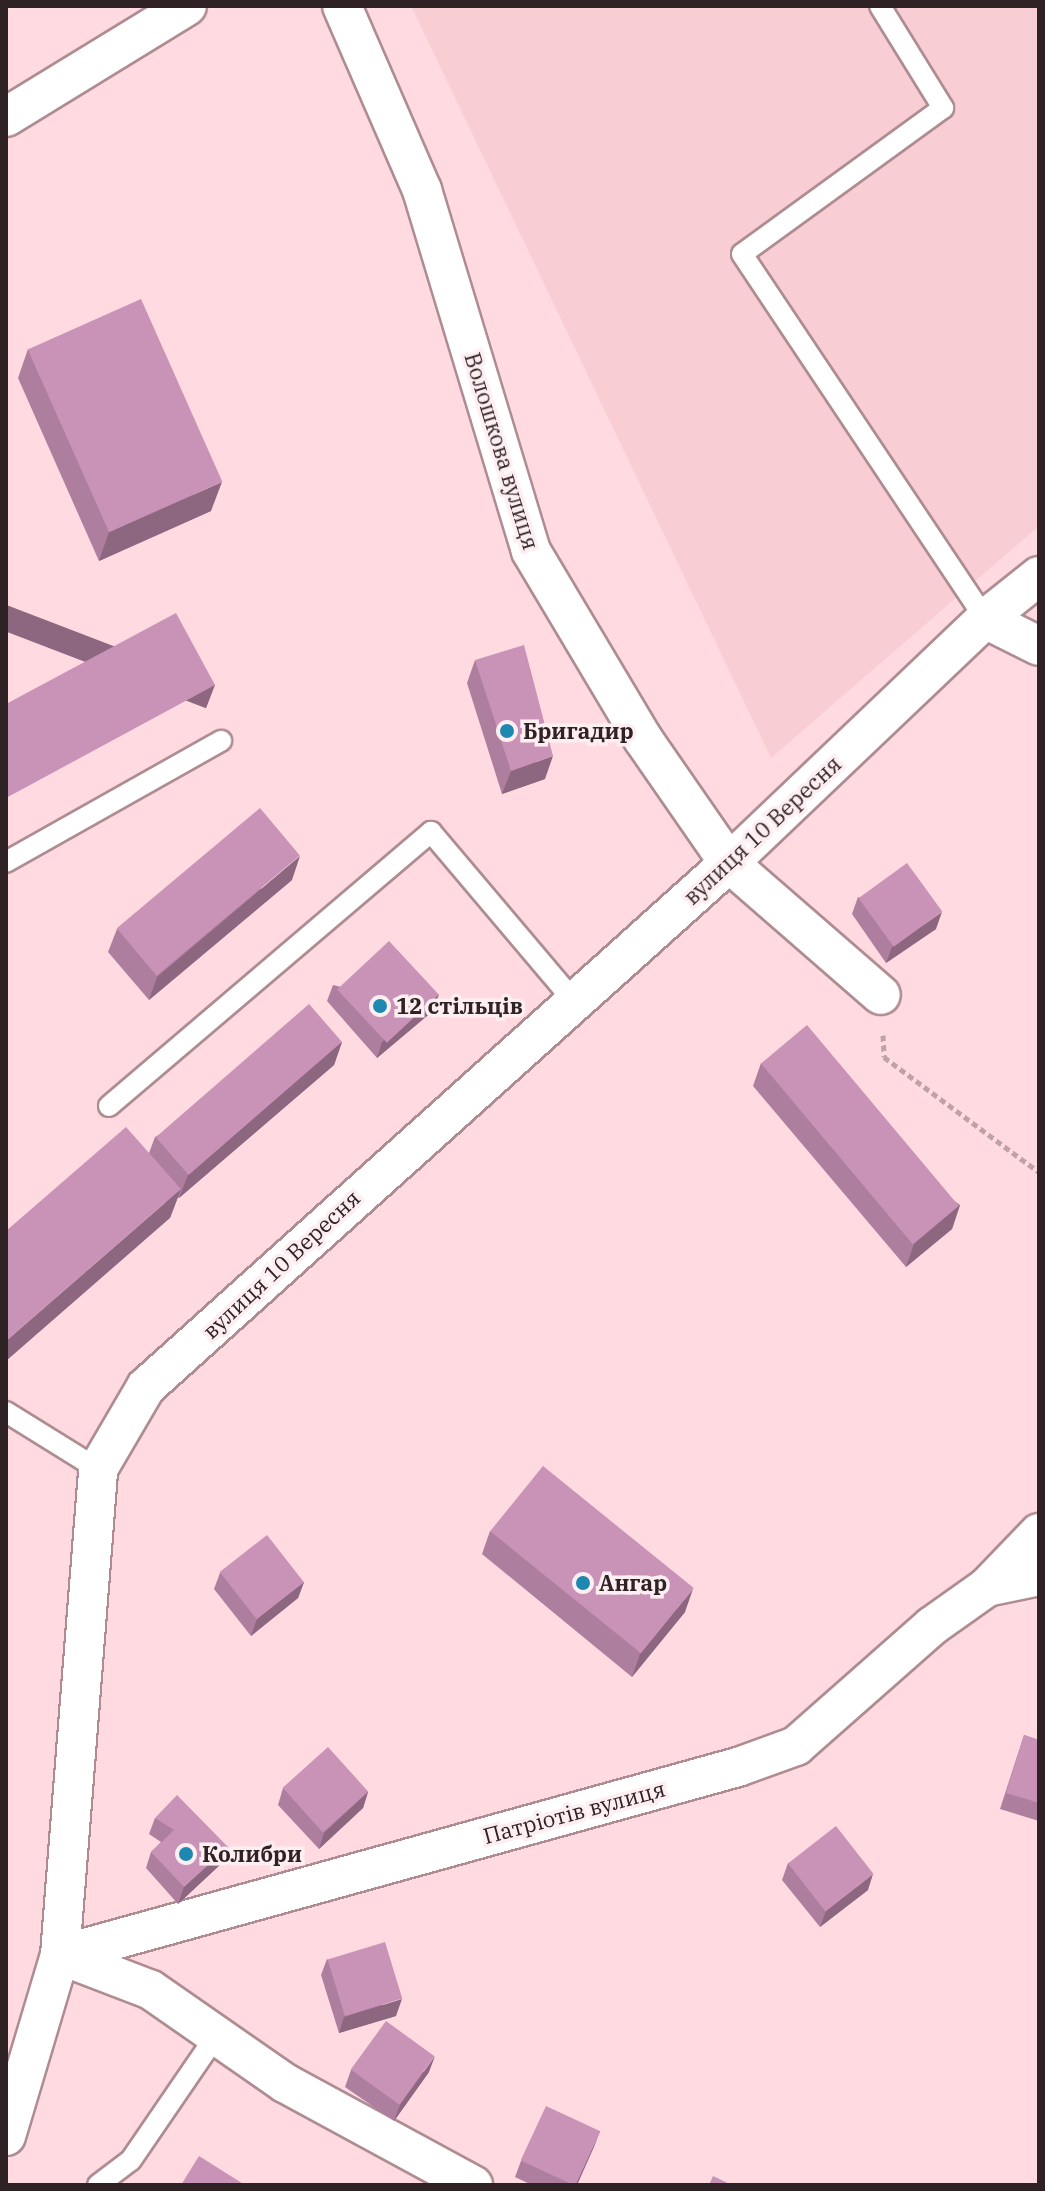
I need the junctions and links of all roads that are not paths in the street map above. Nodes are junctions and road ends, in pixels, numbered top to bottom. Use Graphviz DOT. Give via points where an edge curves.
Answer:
graph roads {
  1 [pos="187,6"];
  2 [pos="342,6"];
  3 [pos="880,6"];
  4 [pos="6,117"];
  5 [pos="1039,576"];
  6 [pos="985,619"];
  7 [pos="1039,646"];
  8 [pos="221,741"];
  9 [pos="6,862"];
  10 [pos="729,863"];
  11 [pos="881,995"];
  12 [pos="574,1001"];
  13 [pos="109,1106"];
  14 [pos="6,1412"];
  15 [pos="98,1469"];
  16 [pos="1039,1533"];
  17 [pos="1039,1576"];
  18 [pos="987,1587"];
  19 [pos="60,1955"];
  20 [pos="214,2039"];
  21 [pos="6,2136"];
  22 [pos="98,2185"];
  23 [pos="473,2185"];
  1 -- 4 [label="street"];
  2 -- 10 [label="street, Волошкова вулиця" via="422,190 531,551 643,739"];
  3 -- 6 [label="lane" via="943,108 742,254"];
  5 -- 6 [label="street, вулиця 10 Вересня"];
  6 -- 7 [label="street"];
  6 -- 10 [label="street, вулиця 10 Вересня"];
  8 -- 9 [label="lane"];
  10 -- 11 [label="street, Волошкова вулиця"];
  10 -- 12 [label="street, вулиця 10 Вересня"];
  12 -- 13 [label="lane" via="431,832"];
  12 -- 15 [label="street, вулиця 10 Вересня" via="146,1387"];
  14 -- 15 [label="lane"];
  15 -- 19 [label="street, вулиця 10 Вересня"];
  16 -- 18 [label="street"];
  17 -- 18 [label="street, Патріотів вулиця"];
  18 -- 19 [label="street, Патріотів вулиця" via="932,1626 796,1746 738,1767"];
  19 -- 20 [label="street" via="151,1990"];
  19 -- 21 [label="street, вулиця 10 Вересня"];
  20 -- 22 [label="lane" via="131,2160"];
  20 -- 23 [label="street"];
}
